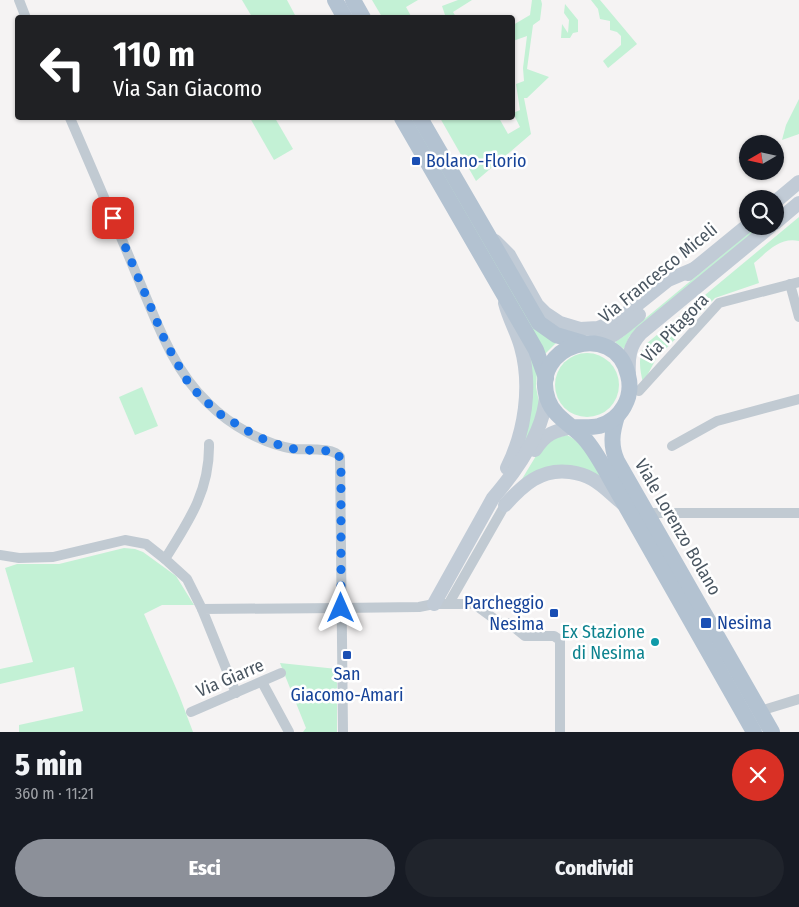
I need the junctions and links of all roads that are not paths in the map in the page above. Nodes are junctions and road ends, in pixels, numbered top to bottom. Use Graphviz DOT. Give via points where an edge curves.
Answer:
graph roads {
  1 [pos="19,0"];
  2 [pos="335,0"];
  3 [pos="353,0"];
  4 [pos="25,15"];
  5 [pos="343,15"];
  6 [pos="361,15"];
  7 [pos="71,120"];
  8 [pos="403,120"];
  9 [pos="421,120"];
  10 [pos="799,182"];
  11 [pos="784,194"];
  12 [pos="799,203"];
  13 [pos="784,216"];
  14 [pos="485,232"];
  15 [pos="739,232"];
  16 [pos="760,235"];
  17 [pos="694,269"];
  18 [pos="794,283"];
  19 [pos="501,291"];
  20 [pos="799,317"];
  21 [pos="586,343"];
  22 [pos="629,376"];
  23 [pos="546,387"];
  24 [pos="638,391"];
  25 [pos="799,399"];
  26 [pos="617,416"];
  27 [pos="573,427"];
  28 [pos="210,444"];
  29 [pos="672,446"];
  30 [pos="499,502"];
  31 [pos="625,506"];
  32 [pos="647,513"];
  33 [pos="799,513"];
  34 [pos="0,555"];
  35 [pos="166,559"];
  36 [pos="449,603"];
  37 [pos="434,604"];
  38 [pos="341,608"];
  39 [pos="202,609"];
  40 [pos="282,674"];
  41 [pos="262,682"];
  42 [pos="236,693"];
  43 [pos="799,699"];
  44 [pos="760,711"];
  45 [pos="191,712"];
  46 [pos="289,732"];
  47 [pos="343,732"];
  48 [pos="560,732"];
  49 [pos="754,732"];
  50 [pos="772,732"];
  1 -- 4 [label="street"];
  2 -- 5 [label="main road"];
  3 -- 6 [label="main road"];
  7 -- 38 [label="street" via="166,343 198,394 220,414 256,436 287,448 338,453"];
  8 -- 19 [label="main road"];
  9 -- 14 [label="main road"];
  10 -- 11 [label="main road"];
  12 -- 13 [label="main road"];
  14 -- 17 [label="main road" via="509,255 545,313 560,323 580,329 598,328 618,320 668,280"];
  14 -- 21 [label="main road" via="539,322 556,335"];
  15 -- 17 [label="main road, Via Francesco Miceli"];
  16 -- 22 [label="main road, Via Francesco Miceli" via="641,333 629,351"];
  17 -- 21 [label="main road, Via Francesco Miceli" via="616,334 602,341"];
  18 -- 20 [label="street"];
  18 -- 24 [label="street, Via Pitagora" via="719,303"];
  19 -- 23 [label="main road" via="536,350"];
  19 -- 30 [label="main road" via="523,357 526,396 523,422"];
  21 -- 22 [label="main road" via="614,352"];
  21 -- 23 [label="main road" via="559,354 552,363"];
  22 -- 26 [label="main road" via="628,397"];
  23 -- 27 [label="main road" via="550,405"];
  23 -- 30 [label="main road" via="542,420 506,483"];
  25 -- 29 [label="street" via="717,421"];
  26 -- 27 [label="main road" via="598,426"];
  26 -- 32 [label="main road, Viale Lorenzo Bolano" via="611,438 614,454"];
  27 -- 30 [label="main road" via="545,436 511,492"];
  27 -- 31 [label="main road, Viale Lorenzo Bolano" via="588,443"];
  28 -- 35 [label="street" via="207,479 200,499"];
  30 -- 31 [label="main road" via="536,477 562,471 589,478"];
  30 -- 36 [label="street"];
  30 -- 37 [label="main road"];
  31 -- 49 [label="main road, Viale Lorenzo Bolano"];
  32 -- 33 [label="street"];
  32 -- 44 [label="main road, Viale Lorenzo Bolano"];
  34 -- 35 [label="street" via="54,557 125,540 146,544"];
  35 -- 39 [label="street" via="187,579"];
  36 -- 37 [label="street"];
  36 -- 48 [label="street" via="474,604 500,623 509,623 525,636 558,637"];
  37 -- 38 [label="street"];
  38 -- 39 [label="street"];
  38 -- 47 [label="street"];
  39 -- 42 [label="street"];
  40 -- 41 [label="street, Via Giarre"];
  41 -- 42 [label="street, Via Giarre"];
  41 -- 46 [label="street"];
  42 -- 45 [label="street, Via Giarre"];
  43 -- 44 [label="street"];
  44 -- 50 [label="main road, Viale Lorenzo Bolano"];
}
